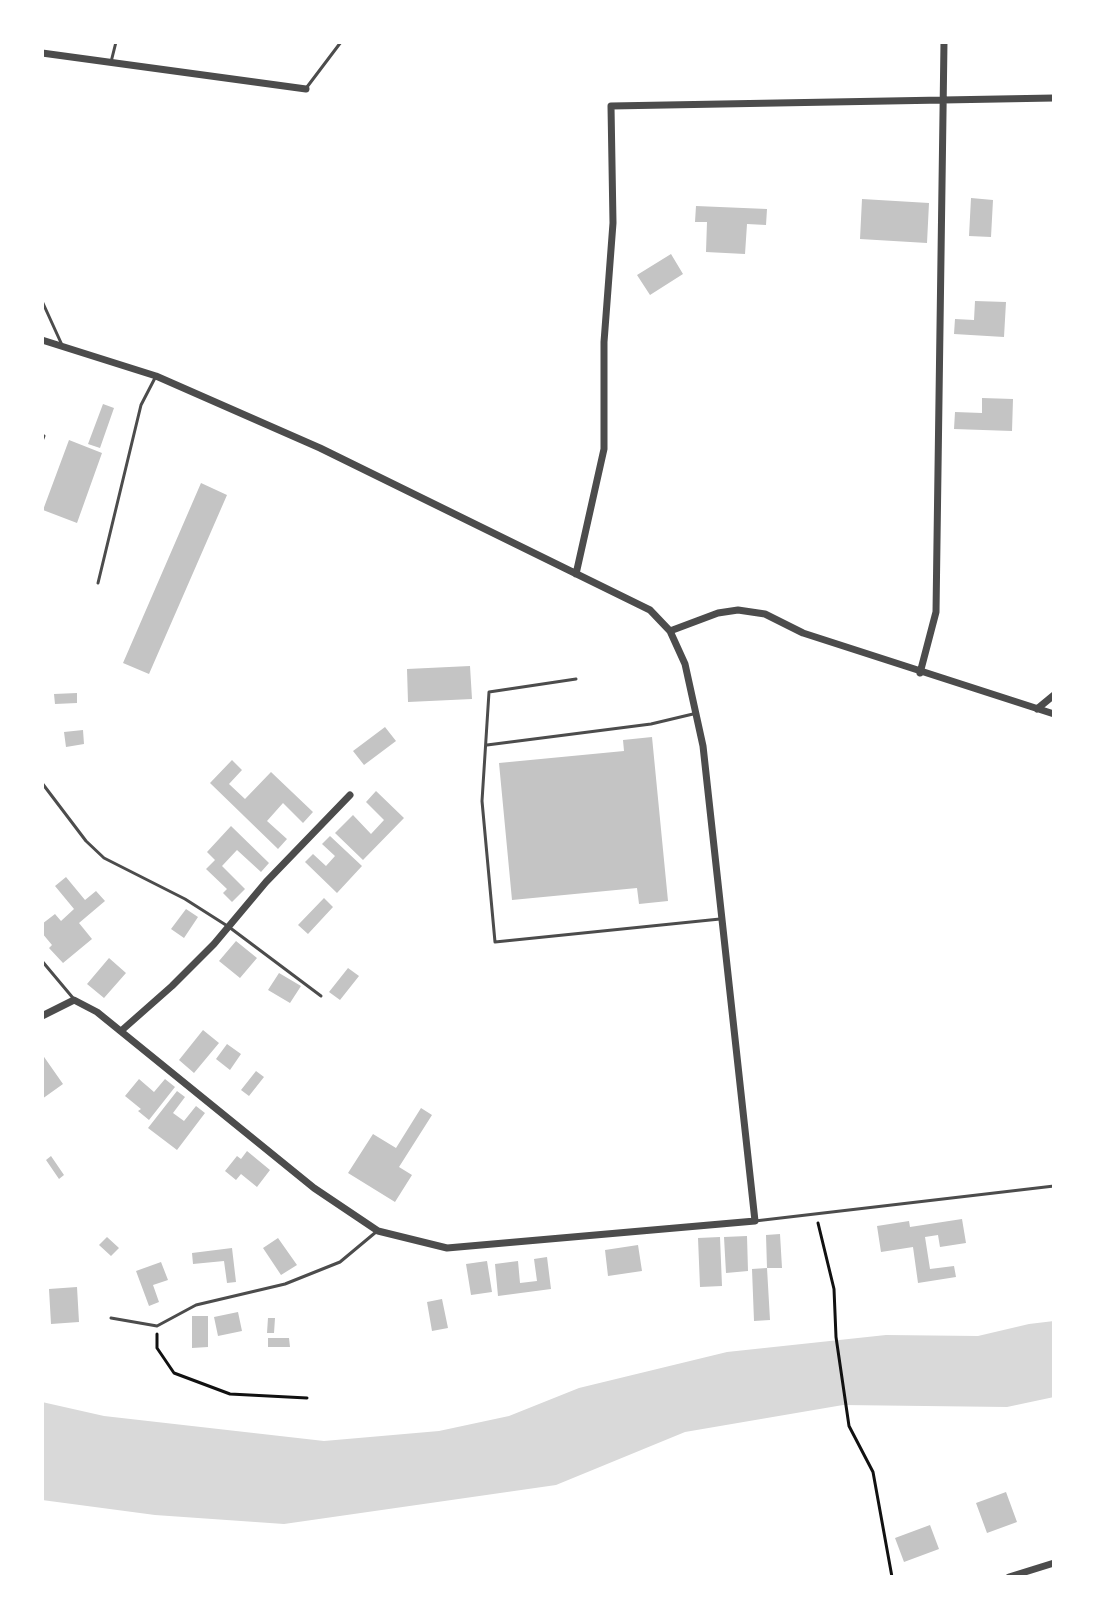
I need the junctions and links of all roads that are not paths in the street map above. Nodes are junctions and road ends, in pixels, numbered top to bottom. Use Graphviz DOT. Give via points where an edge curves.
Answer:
graph roads {
  1 [pos="116,42"];
  2 [pos="341,42"];
  3 [pos="944,42"];
  4 [pos="42,53"];
  5 [pos="111,62"];
  6 [pos="306,89"];
  7 [pos="1054,98"];
  8 [pos="943,100"];
  9 [pos="42,301"];
  10 [pos="42,340"];
  11 [pos="63,346"];
  12 [pos="156,376"];
  13 [pos="576,574"];
  14 [pos="98,583"];
  15 [pos="670,631"];
  16 [pos="920,673"];
  17 [pos="576,679"];
  18 [pos="1054,695"];
  19 [pos="1037,709"];
  20 [pos="697,713"];
  21 [pos="1054,714"];
  22 [pos="487,745"];
  23 [pos="42,783"];
  24 [pos="350,795"];
  25 [pos="722,918"];
  26 [pos="229,927"];
  27 [pos="42,961"];
  28 [pos="321,996"];
  29 [pos="74,1000"];
  30 [pos="42,1016"];
  31 [pos="121,1031"];
  32 [pos="1054,1186"];
  33 [pos="755,1221"];
  34 [pos="378,1231"];
  35 [pos="111,1318"];
  36 [pos="1054,1563"];
  37 [pos="1009,1577"];
  1 -- 5 [label="lane"];
  2 -- 6 [label="lane"];
  3 -- 8 [label="street"];
  4 -- 5 [label="street"];
  5 -- 6 [label="street"];
  7 -- 8 [label="street"];
  8 -- 13 [label="street" via="611,106 613,223 604,342 604,449"];
  8 -- 16 [label="street" via="936,612"];
  9 -- 11 [label="lane"];
  10 -- 11 [label="street"];
  11 -- 12 [label="street"];
  12 -- 13 [label="street" via="320,448"];
  12 -- 14 [label="lane" via="141,405"];
  13 -- 15 [label="street" via="650,610"];
  15 -- 16 [label="street" via="718,613 765,614 803,633"];
  15 -- 20 [label="street"];
  16 -- 19 [label="street"];
  17 -- 22 [label="lane" via="489,692"];
  18 -- 19 [label="street"];
  19 -- 21 [label="street"];
  20 -- 22 [label="lane"];
  20 -- 25 [label="street"];
  22 -- 25 [label="lane" via="482,801 495,942"];
  23 -- 26 [label="lane" via="104,858"];
  24 -- 26 [label="street"];
  25 -- 33 [label="street"];
  26 -- 28 [label="lane"];
  26 -- 31 [label="street"];
  27 -- 29 [label="lane"];
  29 -- 30 [label="street"];
  29 -- 31 [label="street"];
  31 -- 34 [label="street" via="314,1188"];
  32 -- 33 [label="lane"];
  33 -- 34 [label="street" via="447,1248"];
  34 -- 35 [label="lane" via="340,1262 285,1284 196,1305 157,1326"];
  36 -- 37 [label="street"];
}
